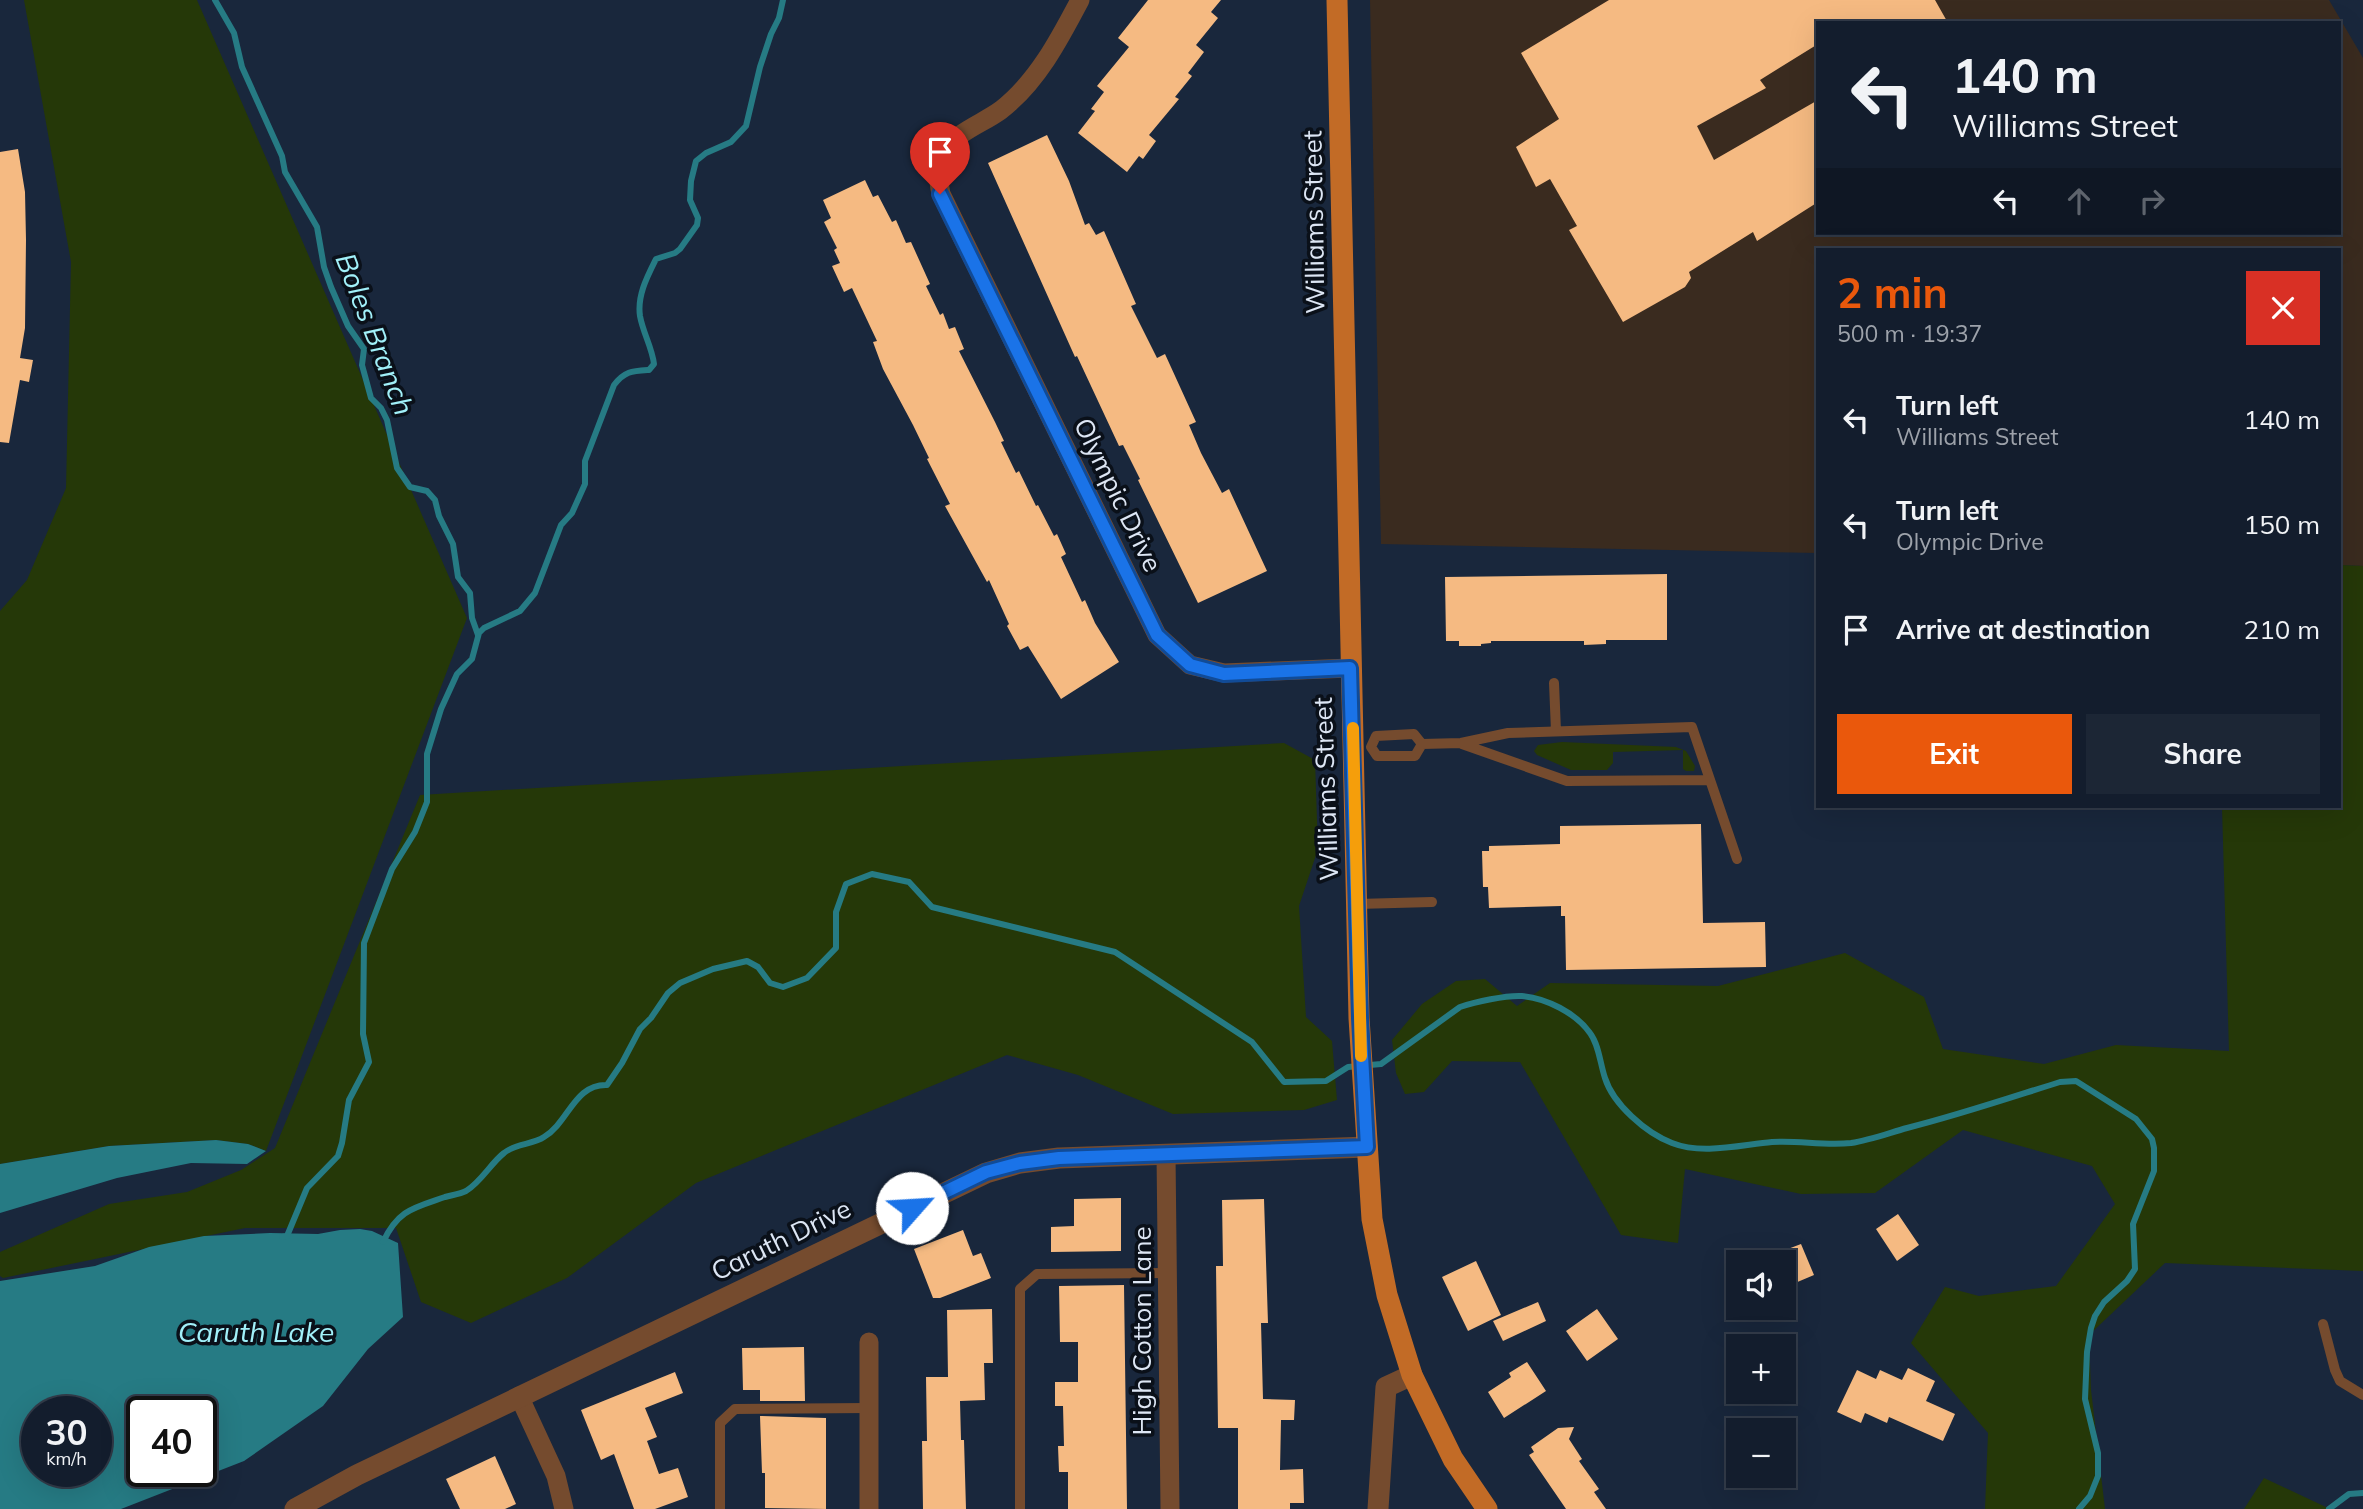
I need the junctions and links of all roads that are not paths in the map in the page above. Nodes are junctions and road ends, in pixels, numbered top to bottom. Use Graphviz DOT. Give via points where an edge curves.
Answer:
graph roads {
  1 [pos="1080,0"];
  2 [pos="1337,0"];
  3 [pos="1350,668"];
  4 [pos="1555,683"];
  5 [pos="1556,731"];
  6 [pos="1461,743"];
  7 [pos="1422,744"];
  8 [pos="1362,747"];
  9 [pos="1710,780"];
  10 [pos="1737,859"];
  11 [pos="1432,902"];
  12 [pos="1357,904"];
  13 [pos="1367,1147"];
  14 [pos="1166,1153"];
  15 [pos="1168,1273"];
  16 [pos="2323,1324"];
  17 [pos="869,1342"];
  18 [pos="1412,1375"];
  19 [pos="2363,1395"];
  20 [pos="519,1396"];
  21 [pos="869,1408"];
  22 [pos="295,1509"];
  23 [pos="564,1509"];
  24 [pos="720,1509"];
  25 [pos="869,1509"];
  26 [pos="1020,1509"];
  27 [pos="1170,1509"];
  28 [pos="1378,1509"];
  29 [pos="1487,1509"];
  1 -- 3 [label="street, Olympic Drive" via="1030,80 1001,110 959,136 942,154 937,174 940,194 1157,635 1190,665 1224,674"];
  2 -- 3 [label="main road, Williams Street"];
  3 -- 8 [label="main road, Williams Street"];
  4 -- 5 [label="lane"];
  5 -- 6 [label="lane" via="1508,733"];
  5 -- 9 [label="lane" via="1692,727"];
  6 -- 7 [label="lane"];
  6 -- 9 [label="lane" via="1567,781"];
  7 -- 8 [label="lane" via="1414,734 1376,736"];
  7 -- 8 [label="lane" via="1415,756 1377,756"];
  8 -- 12 [label="main road, Williams Street"];
  9 -- 10 [label="lane"];
  11 -- 12 [label="lane"];
  12 -- 13 [label="main road, Williams Street"];
  13 -- 14 [label="street, Caruth Drive"];
  13 -- 18 [label="main road, Williams Street" via="1373,1219 1387,1295"];
  14 -- 15 [label="street, High Cotton Lane"];
  14 -- 20 [label="street, Caruth Drive" via="1059,1158 986,1172"];
  15 -- 26 [label="lane" via="1037,1274 1020,1289"];
  15 -- 27 [label="street, High Cotton Lane"];
  16 -- 19 [label="lane" via="2340,1381"];
  17 -- 21 [label="street"];
  18 -- 28 [label="street" via="1385,1387"];
  18 -- 29 [label="main road, Williams Street" via="1453,1459"];
  20 -- 22 [label="street, Caruth Drive"];
  20 -- 23 [label="street" via="556,1476"];
  21 -- 24 [label="lane" via="735,1409 720,1423"];
  21 -- 25 [label="street"];
}
